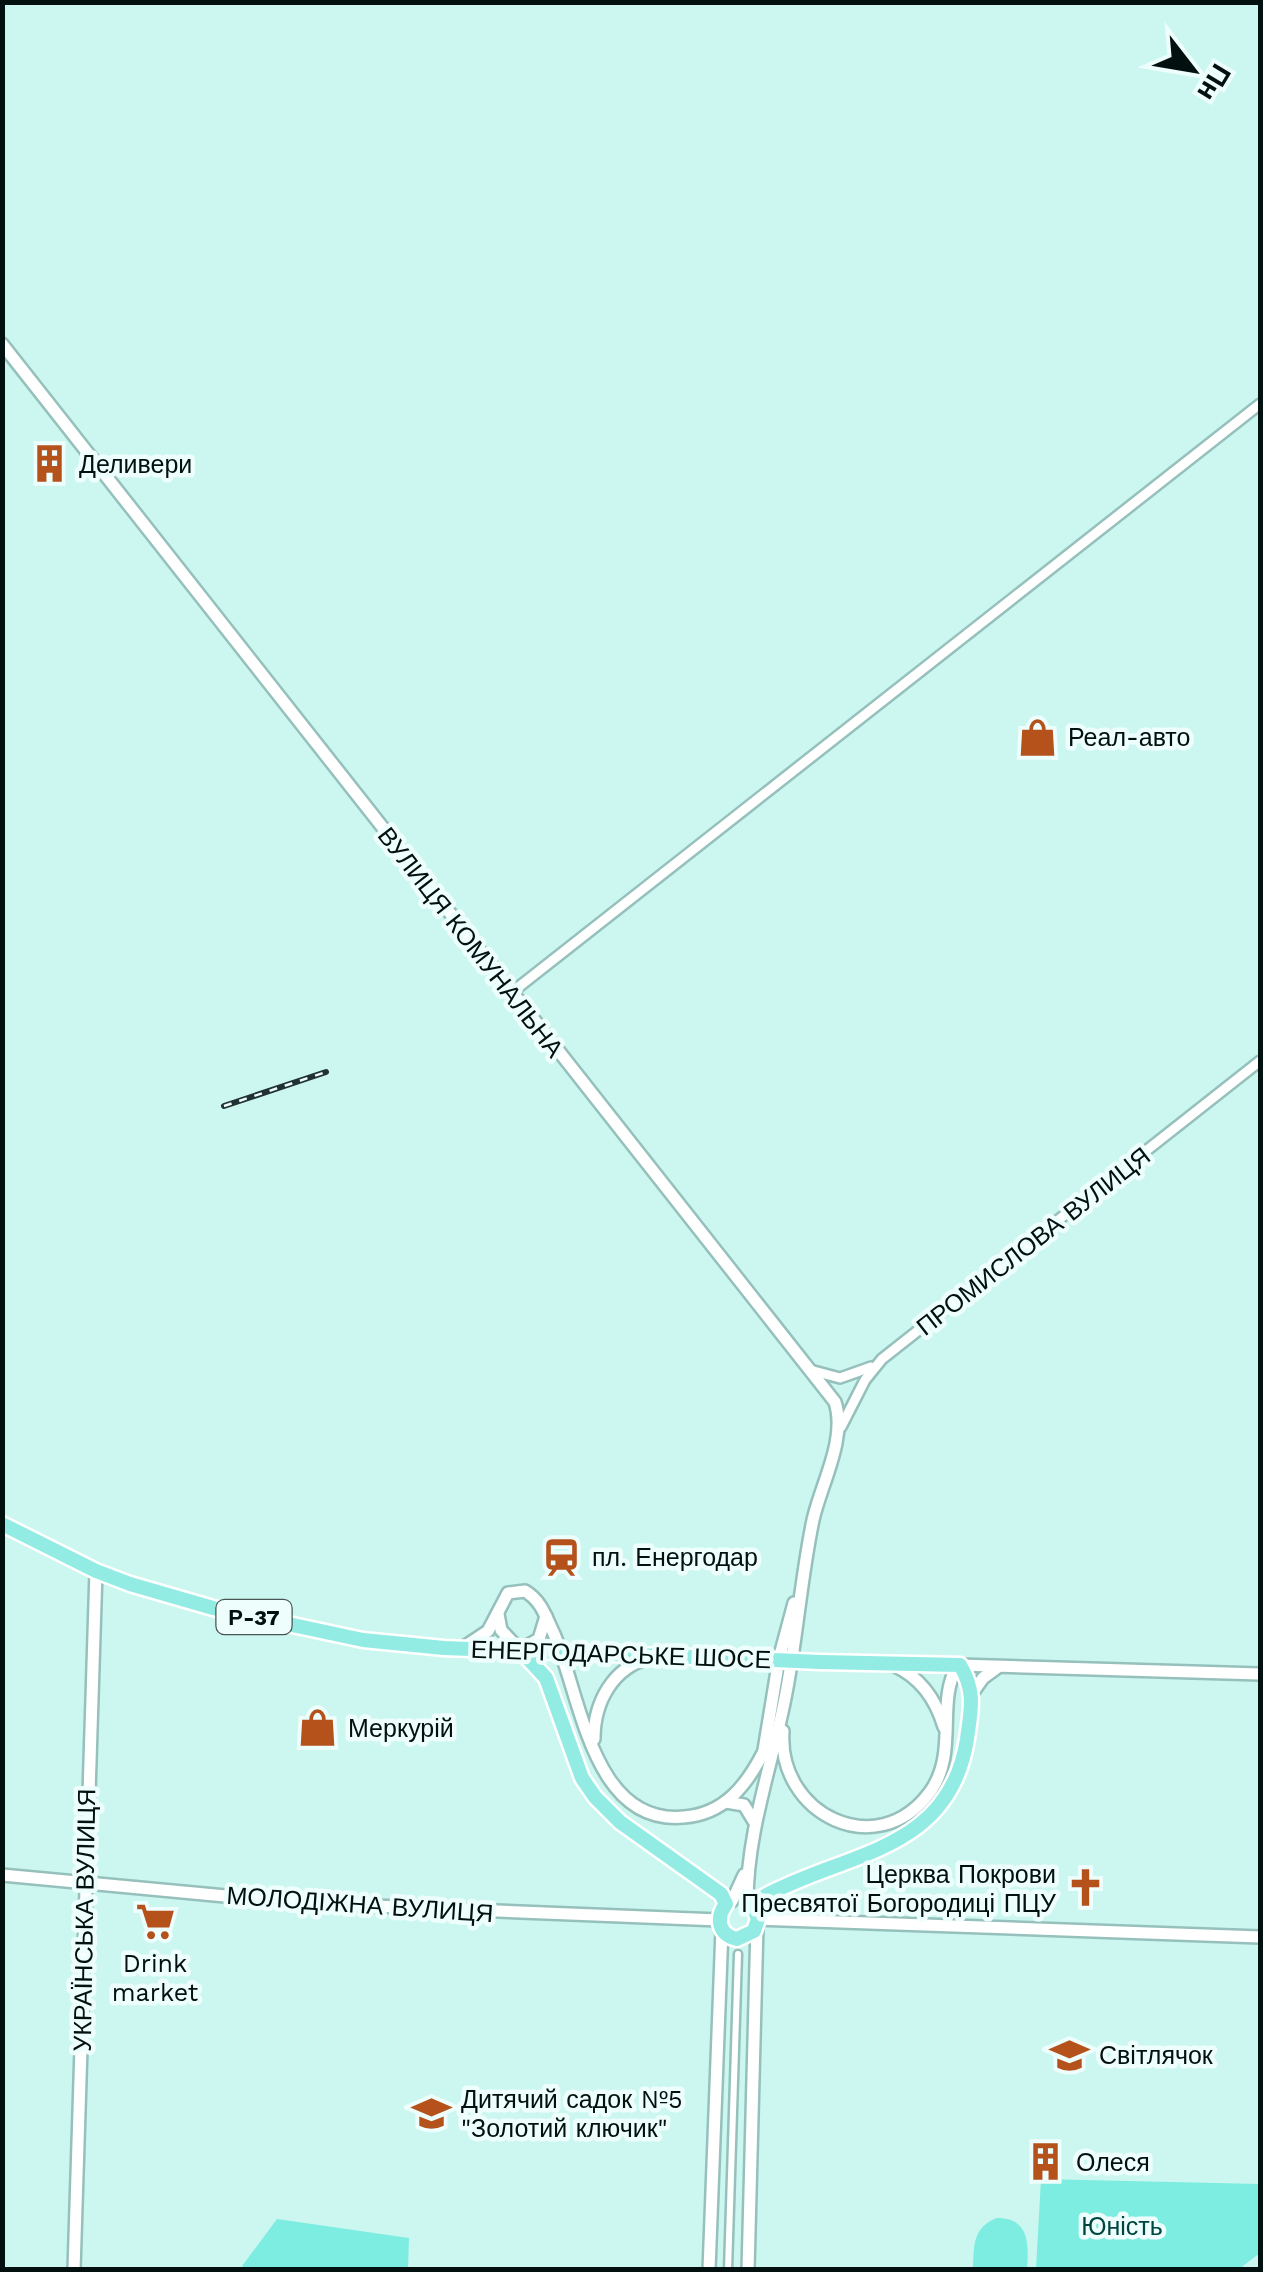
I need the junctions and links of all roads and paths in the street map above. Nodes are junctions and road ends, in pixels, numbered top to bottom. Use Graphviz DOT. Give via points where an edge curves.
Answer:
graph roads {
  1 [pos="2,344"];
  2 [pos="1260,404"];
  3 [pos="511,993"];
  4 [pos="1260,1062"];
  5 [pos="882,1360"];
  6 [pos="810,1370"];
  7 [pos="835,1444"];
  8 [pos="2,1524"];
  9 [pos="804,1570"];
  10 [pos="96,1571"];
  11 [pos="498,1610"];
  12 [pos="546,1616"];
  13 [pos="460,1648"];
  14 [pos="520,1650"];
  15 [pos="562,1652"];
  16 [pos="656,1656"];
  17 [pos="891,1664"];
  18 [pos="960,1665"];
  19 [pos="999,1666"];
  20 [pos="1260,1674"];
  21 [pos="570,1680"];
  22 [pos="548,1685"];
  23 [pos="785,1696"];
  24 [pos="972,1698"];
  25 [pos="949,1702"];
  26 [pos="947,1744"];
  27 [pos="596,1753"];
  28 [pos="763,1753"];
  29 [pos="726,1802"];
  30 [pos="755,1822"];
  31 [pos="747,1866"];
  32 [pos="2,1875"];
  33 [pos="87,1883"];
  34 [pos="729,1903"];
  35 [pos="754,1913"];
  36 [pos="720,1924"];
  37 [pos="1260,1937"];
  38 [pos="738,1954"];
  39 [pos="74,2270"];
  40 [pos="709,2270"];
  41 [pos="728,2270"];
  42 [pos="748,2270"];
  1 -- 3 [label="street, ВУЛИЦЯ КОМУНАЛЬНА"];
  2 -- 3 [label="street"];
  3 -- 6 [label="street, ВУЛИЦЯ КОМУНАЛЬНА"];
  4 -- 5 [label="street, ПРОМИСЛОВА ВУЛИЦЯ"];
  5 -- 6 [label="street" via="847,1377"];
  5 -- 7 [label="street, ПРОМИСЛОВА ВУЛИЦЯ" via="858,1392"];
  6 -- 7 [label="street, ВУЛИЦЯ КОМУНАЛЬНА" via="838,1411"];
  7 -- 9 [label="street, ВУЛИЦЯ КОМУНАЛЬНА"];
  8 -- 10 [label="main road, ЕНЕРГОДАРСЬКЕ ШОСЕ / Р-37"];
  9 -- 23 [label="street"];
  9 -- 28 [label="street" via="782,1644"];
  10 -- 13 [label="main road, ЕНЕРГОДАРСЬКЕ ШОСЕ / Р-37" via="314,1631"];
  10 -- 33 [label="street, УКРАЇНСЬКА ВУЛИЦЯ"];
  11 -- 12 [label="street" via="504,1597 520,1590 536,1598"];
  11 -- 13 [label="street" via="484,1636"];
  11 -- 14 [label="street" via="501,1630"];
  12 -- 14 [label="street" via="539,1639"];
  12 -- 15 [label="street"];
  13 -- 14 [label="main road, ЕНЕРГОДАРСЬКЕ ШОСЕ / Р-37"];
  14 -- 15 [label="main road, ЕНЕРГОДАРСЬКЕ ШОСЕ / Р-37"];
  14 -- 22 [label="main road"];
  15 -- 16 [label="main road, ЕНЕРГОДАРСЬКЕ ШОСЕ / Р-37"];
  15 -- 21 [label="street"];
  16 -- 17 [label="main road, ЕНЕРГОДАРСЬКЕ ШОСЕ / Р-37, bridge"];
  16 -- 27 [label="street" via="631,1666 607,1689 594,1724"];
  17 -- 18 [label="main road, ЕНЕРГОДАРСЬКЕ ШОСЕ / Р-37"];
  17 -- 26 [label="street" via="928,1692"];
  18 -- 19 [label="street, ЕНЕРГОДАРСЬКЕ ШОСЕ"];
  18 -- 24 [label="main road"];
  18 -- 25 [label="street"];
  19 -- 20 [label="street, ЕНЕРГОДАРСЬКЕ ШОСЕ"];
  19 -- 24 [label="street" via="982,1678"];
  21 -- 22 [label="street"];
  21 -- 27 [label="street"];
  22 -- 34 [label="main road" via="595,1798"];
  23 -- 26 [label="street" via="782,1747 789,1777 810,1806 841,1822 874,1825 911,1810 938,1780"];
  23 -- 30 [label="street"];
  24 -- 25 [label="street"];
  24 -- 35 [label="main road" via="958,1774 935,1814 901,1838 782,1888"];
  25 -- 26 [label="street"];
  27 -- 29 [label="street" via="618,1792 647,1812 685,1818"];
  28 -- 29 [label="street"];
  28 -- 30 [label="street"];
  29 -- 30 [label="street" via="744,1805"];
  30 -- 31 [label="street"];
  31 -- 34 [label="street"];
  31 -- 35 [label="street"];
  32 -- 33 [label="street, МОЛОДІЖНА ВУЛИЦЯ"];
  33 -- 36 [label="street, МОЛОДІЖНА ВУЛИЦЯ" via="318,1904"];
  33 -- 39 [label="street, УКРАЇНСЬКА ВУЛИЦЯ"];
  34 -- 35 [label="street"];
  34 -- 36 [label="main road"];
  35 -- 36 [label="main road" via="750,1935 738,1939"];
  35 -- 37 [label="street"];
  35 -- 42 [label="street"];
  36 -- 40 [label="street"];
  38 -- 41 [label="street"];
}
